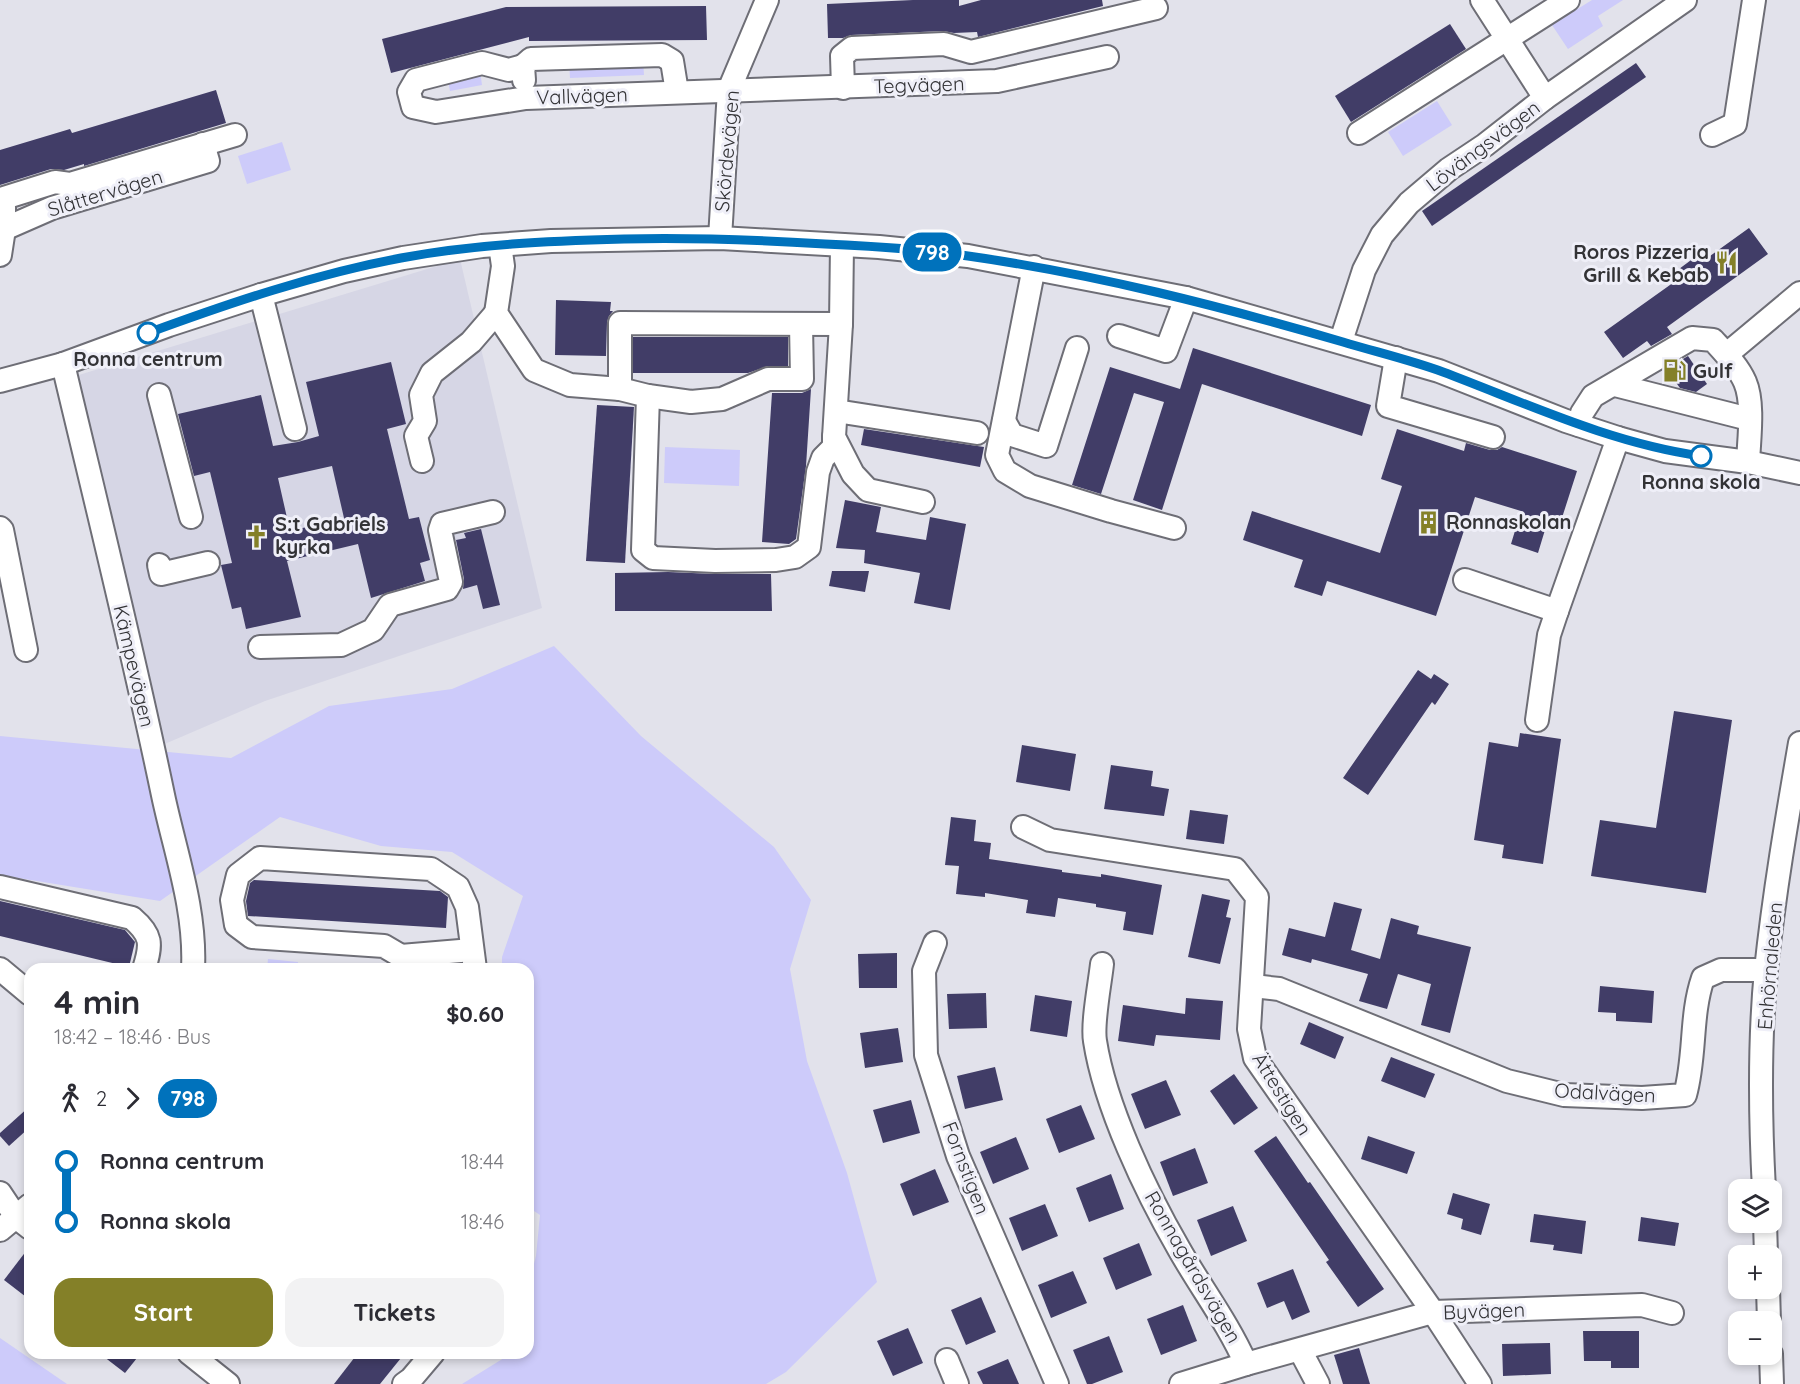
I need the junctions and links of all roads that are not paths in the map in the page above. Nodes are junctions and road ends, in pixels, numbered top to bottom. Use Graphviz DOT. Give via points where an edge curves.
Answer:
graph roads {
  1 [pos="767,0"];
  2 [pos="1482,0"];
  3 [pos="1568,0"];
  4 [pos="1685,0"];
  5 [pos="1754,0"];
  6 [pos="1156,8"];
  7 [pos="1506,38"];
  8 [pos="1107,57"];
  9 [pos="523,66"];
  10 [pos="843,88"];
  11 [pos="729,90"];
  12 [pos="677,92"];
  13 [pos="526,98"];
  14 [pos="1545,98"];
  15 [pos="1359,133"];
  16 [pos="235,135"];
  17 [pos="1712,135"];
  18 [pos="720,238"];
  19 [pos="500,244"];
  20 [pos="842,244"];
  21 [pos="0,255"];
  22 [pos="1034,267"];
  23 [pos="1800,293"];
  24 [pos="261,295"];
  25 [pos="1186,298"];
  26 [pos="496,313"];
  27 [pos="801,324"];
  28 [pos="841,324"];
  29 [pos="1119,336"];
  30 [pos="1341,341"];
  31 [pos="1077,348"];
  32 [pos="1727,354"];
  33 [pos="1396,358"];
  34 [pos="63,364"];
  35 [pos="0,381"];
  36 [pos="1615,385"];
  37 [pos="620,389"];
  38 [pos="159,395"];
  39 [pos="648,396"];
  40 [pos="836,411"];
  41 [pos="1749,419"];
  42 [pos="1004,421"];
  43 [pos="1579,425"];
  44 [pos="294,429"];
  45 [pos="977,433"];
  46 [pos="1493,436"];
  47 [pos="834,437"];
  48 [pos="1618,438"];
  49 [pos="422,461"];
  50 [pos="1748,462"];
  51 [pos="1800,473"];
  52 [pos="923,502"];
  53 [pos="493,512"];
  54 [pos="191,516"];
  55 [pos="0,528"];
  56 [pos="1174,528"];
  57 [pos="208,563"];
  58 [pos="159,565"];
  59 [pos="1465,580"];
  60 [pos="1557,611"];
  61 [pos="260,647"];
  62 [pos="26,650"];
  63 [pos="1537,720"];
  64 [pos="1800,743"];
  65 [pos="1023,827"];
  66 [pos="0,887"];
  67 [pos="935,942"];
  68 [pos="474,960"];
  69 [pos="403,962"];
  70 [pos="146,963"];
  71 [pos="193,963"];
  72 [pos="1102,964"];
  73 [pos="0,969"];
  74 [pos="1766,970"];
  75 [pos="1253,986"];
  76 [pos="24,988"];
  77 [pos="1764,1179"];
  78 [pos="0,1193"];
  79 [pos="19,1220"];
  80 [pos="1433,1312"];
  81 [pos="1672,1313"];
  82 [pos="1300,1350"];
  83 [pos="197,1359"];
  84 [pos="428,1359"];
  85 [pos="947,1360"];
  86 [pos="1246,1364"];
  87 [pos="1771,1365"];
  88 [pos="228,1384"];
  89 [pos="404,1384"];
  90 [pos="957,1384"];
  91 [pos="1057,1384"];
  92 [pos="1181,1384"];
  93 [pos="1318,1384"];
  94 [pos="1480,1384"];
  95 [pos="1772,1384"];
  1 -- 11 [label="street, Skördevägen"];
  2 -- 7 [label="street"];
  3 -- 7 [label="street"];
  4 -- 14 [label="street, Lövängsvägen"];
  5 -- 17 [label="street" via="1735,124"];
  6 -- 10 [label="street" via="971,52 944,44 852,48 842,56"];
  7 -- 14 [label="street"];
  7 -- 15 [label="street"];
  8 -- 10 [label="street, Tegvägen" via="997,81"];
  9 -- 12 [label="street" via="531,59 662,55 672,61"];
  9 -- 13 [label="street"];
  9 -- 13 [label="street, Vallvägen" via="509,70 482,63 416,80 409,92 413,107 436,112"];
  10 -- 11 [label="street, Tegvägen"];
  11 -- 12 [label="street, Vallvägen"];
  11 -- 18 [label="street, Skördevägen"];
  12 -- 13 [label="street, Vallvägen"];
  14 -- 30 [label="street, Lövängsvägen" via="1449,169 1409,203 1382,234 1364,270"];
  16 -- 21 [label="street, Slåttervägen" via="205,153 4,223"];
  18 -- 19 [label="street"];
  18 -- 20 [label="street"];
  19 -- 24 [label="street" via="403,258"];
  19 -- 26 [label="street" via="503,266"];
  20 -- 22 [label="street" via="968,256"];
  20 -- 28 [label="street"];
  22 -- 25 [label="street"];
  22 -- 42 [label="street"];
  23 -- 32 [label="street"];
  24 -- 34 [label="street"];
  24 -- 44 [label="street"];
  25 -- 29 [label="street" via="1166,351"];
  25 -- 30 [label="street"];
  26 -- 37 [label="street" via="534,370 570,385"];
  26 -- 49 [label="street" via="471,342 432,373 420,395 425,421 416,436"];
  27 -- 28 [label="street"];
  27 -- 37 [label="street" via="620,323"];
  27 -- 39 [label="street" via="802,379 768,379 722,399 691,402"];
  28 -- 40 [label="street"];
  30 -- 33 [label="street"];
  31 -- 42 [label="street" via="1046,446 1012,435"];
  32 -- 36 [label="street" via="1713,340 1692,338"];
  32 -- 41 [label="street" via="1745,382"];
  33 -- 43 [label="street"];
  33 -- 46 [label="street" via="1388,406"];
  34 -- 35 [label="street"];
  34 -- 71 [label="street, Kämpevägen" via="185,883"];
  36 -- 41 [label="street"];
  36 -- 43 [label="street" via="1593,396"];
  37 -- 39 [label="street"];
  38 -- 54 [label="street"];
  39 -- 47 [label="street" via="643,550 653,558 777,560 801,553 809,547 818,472 823,458 834,447"];
  40 -- 45 [label="street"];
  40 -- 47 [label="street"];
  41 -- 50 [label="street"];
  42 -- 56 [label="street" via="997,455 1005,471 1030,486"];
  43 -- 48 [label="street"];
  47 -- 52 [label="street" via="853,474 868,490"];
  48 -- 50 [label="street" via="1665,451"];
  48 -- 60 [label="street"];
  50 -- 51 [label="street"];
  53 -- 61 [label="street" via="442,524 451,582 447,589 390,605 374,630 341,645"];
  55 -- 62 [label="street"];
  57 -- 58 [label="street" via="161,574"];
  59 -- 60 [label="street"];
  60 -- 63 [label="street" via="1549,635"];
  64 -- 74 [label="street, Enhörnaleden"];
  65 -- 75 [label="street, Ättestigen" via="1050,840 1235,869 1257,897"];
  66 -- 70 [label="street" via="132,918 146,929 150,949"];
  67 -- 91 [label="street, Fornstigen" via="924,971 926,1055 958,1156"];
  68 -- 69 [label="street"];
  68 -- 69 [label="street" via="467,907 458,887 431,869 260,858 238,875 232,900 236,925 252,937 331,950 384,946"];
  72 -- 86 [label="street, Ronnagårdsvägen" via="1095,1039 1106,1088 1138,1169 1178,1248 1235,1338"];
  73 -- 76 [label="street"];
  74 -- 75 [label="street, Odalvägen" via="1721,970 1704,978 1697,996 1685,1095 1642,1098 1564,1095 1507,1081 1279,989"];
  74 -- 77 [label="street, Enhörnaleden" via="1760,1102"];
  75 -- 80 [label="street, Ättestigen" via="1249,1029 1255,1058"];
  78 -- 79 [label="street"];
  80 -- 81 [label="street, Byvägen" via="1642,1305"];
  80 -- 82 [label="street, Byvägen"];
  80 -- 94 [label="street, Ättestigen"];
  82 -- 86 [label="street, Byvägen"];
  82 -- 93 [label="street"];
  83 -- 88 [label="street"];
  84 -- 89 [label="street"];
  85 -- 90 [label="street"];
  86 -- 92 [label="street, Byvägen"];
  87 -- 95 [label="street"];
}
